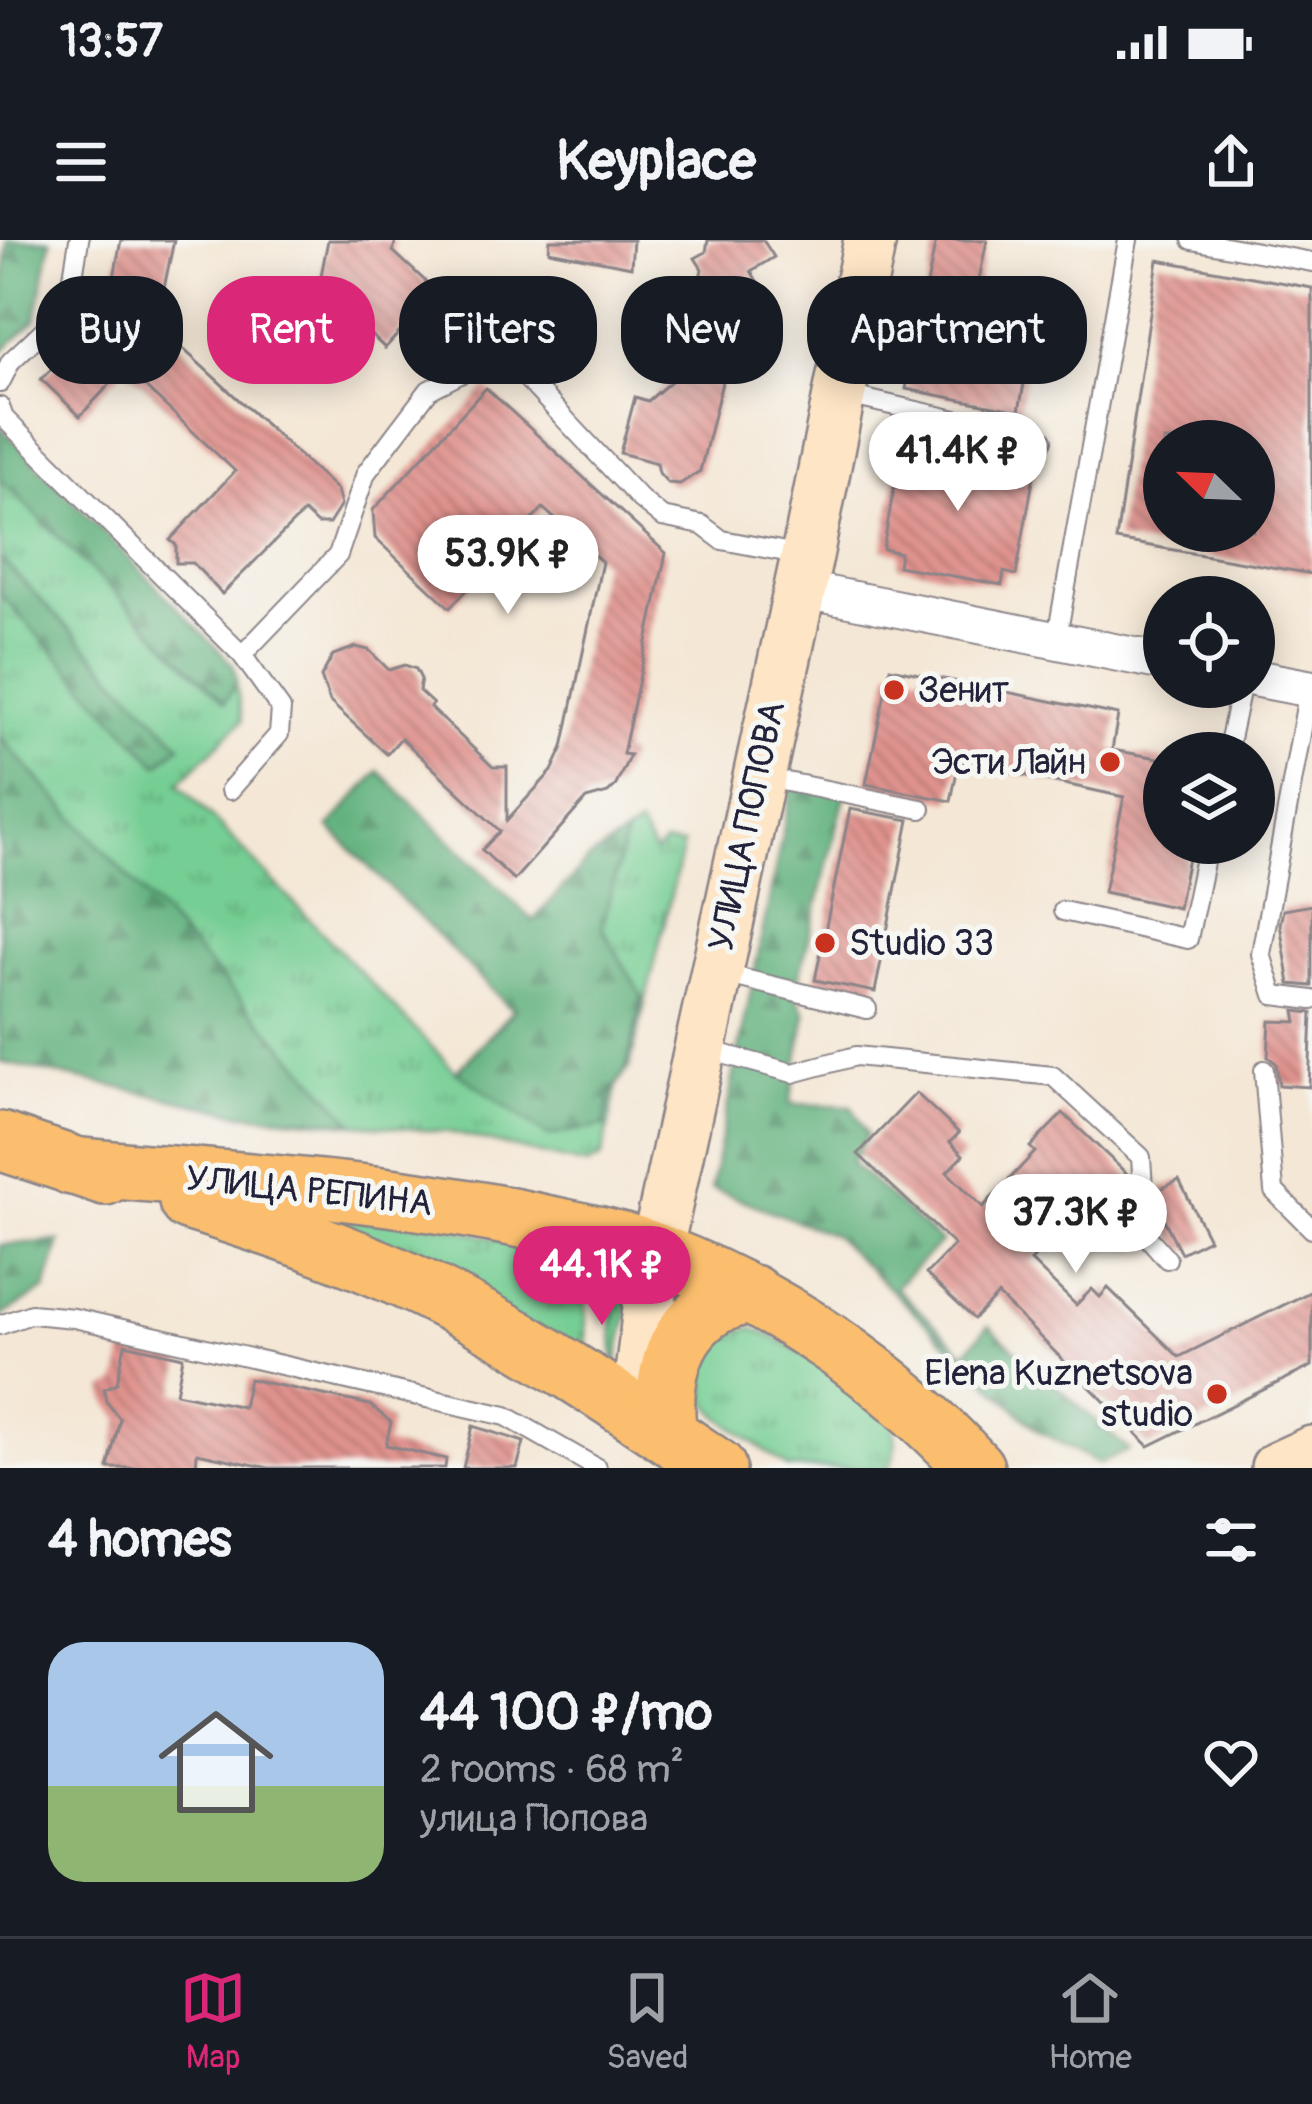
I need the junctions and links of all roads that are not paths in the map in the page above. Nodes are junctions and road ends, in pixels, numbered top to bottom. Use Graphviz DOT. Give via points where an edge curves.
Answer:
graph roads {
  1 [pos="79,240"];
  2 [pos="870,240"];
  3 [pos="1128,240"];
  4 [pos="1192,240"];
  5 [pos="1278,248"];
  6 [pos="1312,262"];
  7 [pos="0,383"];
  8 [pos="837,393"];
  9 [pos="0,406"];
  10 [pos="1043,440"];
  11 [pos="803,572"];
  12 [pos="1056,642"];
  13 [pos="242,655"];
  14 [pos="1143,658"];
  15 [pos="1275,680"];
  16 [pos="1311,683"];
  17 [pos="758,776"];
  18 [pos="230,790"];
  19 [pos="922,809"];
  20 [pos="1204,864"];
  21 [pos="1063,911"];
  22 [pos="716,972"];
  23 [pos="1312,1000"];
  24 [pos="867,1009"];
  25 [pos="700,1048"];
  26 [pos="1264,1070"];
  27 [pos="0,1141"];
  28 [pos="72,1166"];
  29 [pos="1312,1229"];
  30 [pos="656,1252"];
  31 [pos="1167,1258"];
  32 [pos="752,1294"];
  33 [pos="0,1325"];
  34 [pos="652,1424"];
  35 [pos="1312,1452"];
  36 [pos="947,1455"];
  37 [pos="597,1468"];
  38 [pos="717,1468"];
  39 [pos="1277,1468"];
  1 -- 7 [label="lane" via="68,307"];
  2 -- 8 [label="street, УЛИЦА ПОПОВА"];
  3 -- 12 [label="lane"];
  4 -- 5 [label="lane"];
  5 -- 6 [label="lane"];
  8 -- 10 [label="lane"];
  8 -- 11 [label="street, УЛИЦА ПОПОВА"];
  9 -- 13 [label="lane"];
  11 -- 12 [label="street"];
  11 -- 13 [label="lane" via="702,525 662,517 515,366 491,358 429,390 366,473 338,555"];
  11 -- 17 [label="street, УЛИЦА ПОПОВА"];
  12 -- 14 [label="street"];
  13 -- 18 [label="lane" via="281,709 279,734"];
  15 -- 16 [label="street"];
  16 -- 23 [label="lane" via="1262,954 1274,995"];
  17 -- 19 [label="lane"];
  17 -- 22 [label="street, УЛИЦА ПОПОВА"];
  20 -- 21 [label="lane" via="1188,939"];
  22 -- 24 [label="lane"];
  22 -- 25 [label="street, УЛИЦА ПОПОВА"];
  25 -- 30 [label="street, УЛИЦА ПОПОВА"];
  25 -- 31 [label="lane" via="794,1073 856,1055 1052,1076 1141,1157 1147,1234"];
  26 -- 29 [label="lane" via="1274,1191"];
  27 -- 28 [label="main road, УЛИЦА РЕПИНА"];
  28 -- 30 [label="main road, УЛИЦА РЕПИНА" via="406,1199"];
  28 -- 34 [label="main road, УЛИЦА РЕПИНА" via="251,1220 420,1287"];
  30 -- 32 [label="main road, УЛИЦА РЕПИНА"];
  30 -- 34 [label="street, УЛИЦА ПОПОВА"];
  32 -- 34 [label="main road" via="716,1305 691,1327 672,1357"];
  32 -- 36 [label="main road, УЛИЦА РЕПИНА" via="832,1344"];
  33 -- 37 [label="lane" via="31,1314 74,1318 506,1416"];
  34 -- 38 [label="main road, УЛИЦА РЕПИНА"];
  35 -- 39 [label="street"];
}
